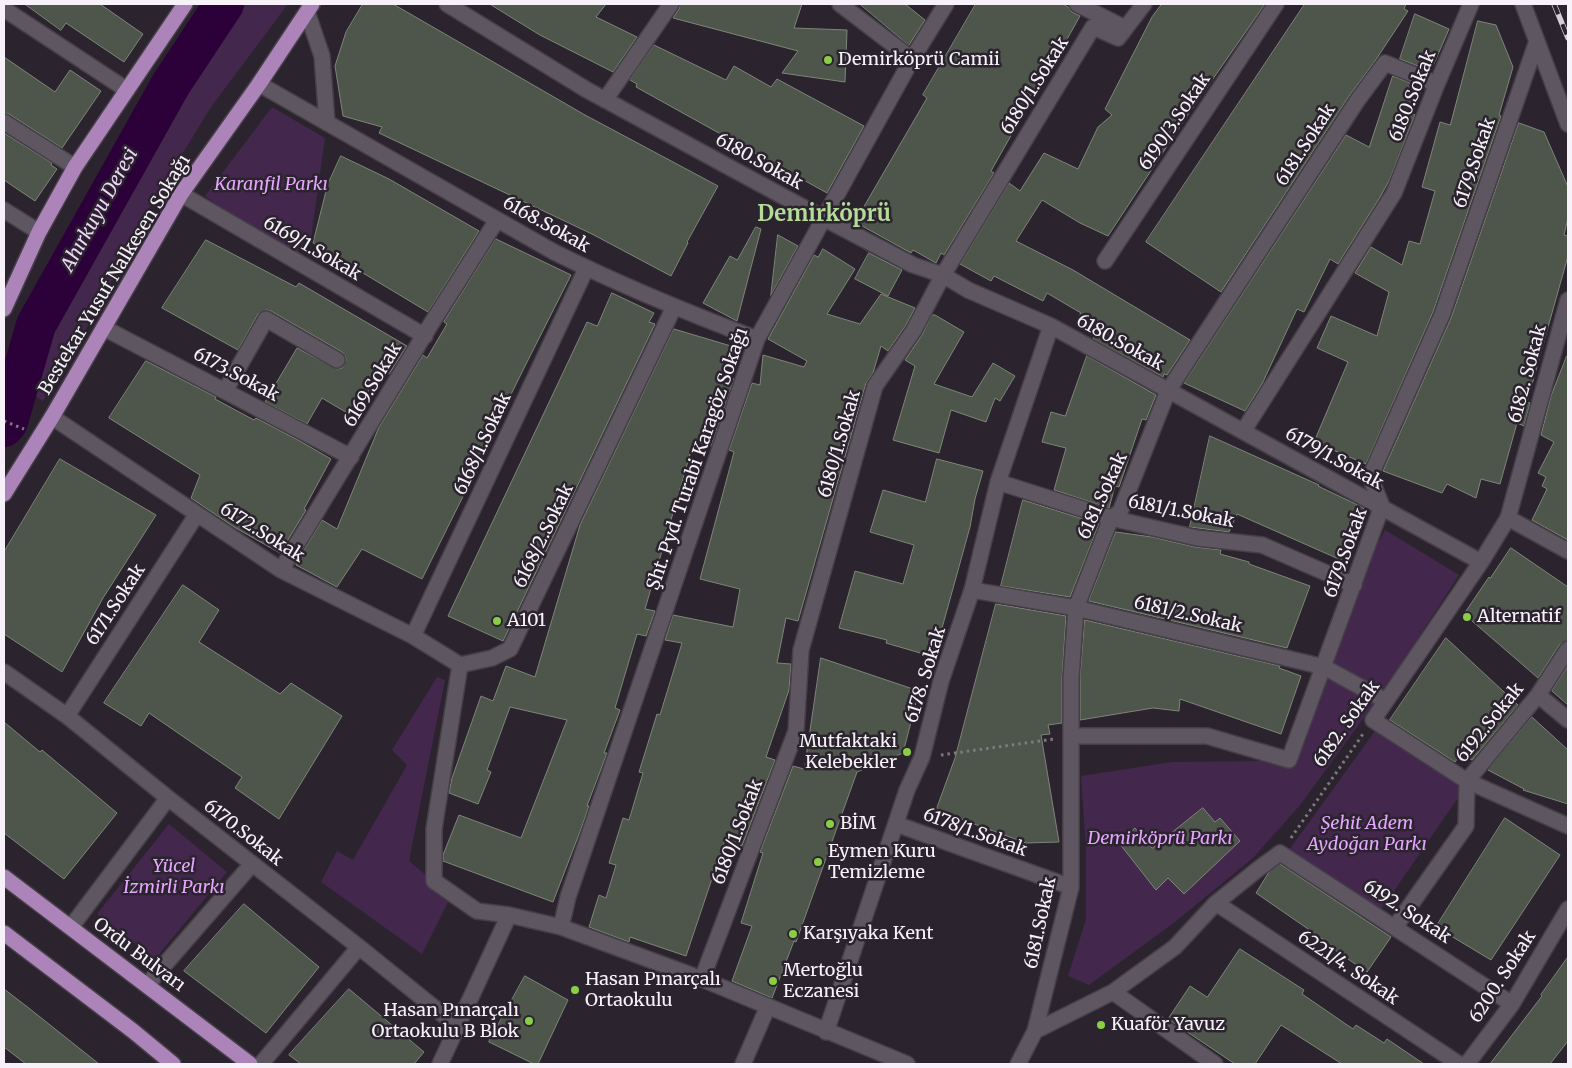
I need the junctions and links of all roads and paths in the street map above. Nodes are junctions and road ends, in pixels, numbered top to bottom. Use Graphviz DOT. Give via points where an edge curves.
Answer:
graph roads {
  1 [pos="185,4"];
  2 [pos="447,4"];
  3 [pos="672,4"];
  4 [pos="840,4"];
  5 [pos="946,4"];
  6 [pos="1077,4"];
  7 [pos="1144,4"];
  8 [pos="1276,4"];
  9 [pos="1471,4"];
  10 [pos="1523,4"];
  11 [pos="310,8"];
  12 [pos="4,9"];
  13 [pos="1125,28"];
  14 [pos="1537,41"];
  15 [pos="912,59"];
  16 [pos="259,84"];
  17 [pos="1437,84"];
  18 [pos="127,90"];
  19 [pos="605,100"];
  20 [pos="4,122"];
  21 [pos="327,123"];
  22 [pos="1568,124"];
  23 [pos="75,167"];
  24 [pos="181,194"];
  25 [pos="4,210"];
  26 [pos="823,218"];
  27 [pos="497,220"];
  28 [pos="39,232"];
  29 [pos="1105,261"];
  30 [pos="586,269"];
  31 [pos="943,275"];
  32 [pos="1568,300"];
  33 [pos="4,307"];
  34 [pos="674,307"];
  35 [pos="1051,326"];
  36 [pos="104,328"];
  37 [pos="425,336"];
  38 [pos="757,339"];
  39 [pos="337,360"];
  40 [pos="225,391"];
  41 [pos="1168,391"];
  42 [pos="52,418"];
  43 [pos="4,421"];
  44 [pos="12,424"];
  45 [pos="1244,430"];
  46 [pos="351,457"];
  47 [pos="998,482"];
  48 [pos="4,494"];
  49 [pos="1382,506"];
  50 [pos="197,514"];
  51 [pos="1111,518"];
  52 [pos="1508,518"];
  53 [pos="1568,551"];
  54 [pos="1481,562"];
  55 [pos="281,570"];
  56 [pos="1354,585"];
  57 [pos="972,590"];
  58 [pos="1076,608"];
  59 [pos="414,636"];
  60 [pos="1568,649"];
  61 [pos="460,665"];
  62 [pos="1324,666"];
  63 [pos="4,672"];
  64 [pos="1538,695"];
  65 [pos="1386,701"];
  66 [pos="67,716"];
  67 [pos="1373,720"];
  68 [pos="1568,720"];
  69 [pos="1072,736"];
  70 [pos="922,757"];
  71 [pos="1467,781"];
  72 [pos="168,798"];
  73 [pos="896,824"];
  74 [pos="1568,826"];
  75 [pos="1280,853"];
  76 [pos="252,864"];
  77 [pos="4,877"];
  78 [pos="1071,887"];
  79 [pos="1216,903"];
  80 [pos="1568,909"];
  81 [pos="509,915"];
  82 [pos="71,927"];
  83 [pos="561,927"];
  84 [pos="1395,927"];
  85 [pos="4,933"];
  86 [pos="359,947"];
  87 [pos="702,979"];
  88 [pos="147,985"];
  89 [pos="1113,992"];
  90 [pos="1512,1004"];
  91 [pos="768,1006"];
  92 [pos="457,1026"];
  93 [pos="1034,1031"];
  94 [pos="826,1032"];
  95 [pos="173,1064"];
  96 [pos="250,1064"];
  97 [pos="261,1064"];
  98 [pos="440,1064"];
  99 [pos="743,1064"];
  100 [pos="907,1064"];
  101 [pos="1018,1064"];
  102 [pos="1215,1064"];
  103 [pos="1459,1064"];
  104 [pos="1467,1064"];
  1 -- 18 [label="main road"];
  2 -- 19 [label="street, 6180.Sokak"];
  3 -- 19 [label="street"];
  4 -- 15 [label="street"];
  5 -- 15 [label="street, Şht. Pyd. Turabi Karagöz Sokağı"];
  6 -- 13 [label="street"];
  7 -- 13 [label="street"];
  8 -- 29 [label="street, 6190/3.Sokak"];
  9 -- 17 [label="street, 6180.Sokak"];
  10 -- 14 [label="street"];
  11 -- 16 [label="main road, Bestekar Yusuf Nalkesen Sokağı"];
  11 -- 21 [label="street" via="322,56"];
  12 -- 18 [label="street"];
  13 -- 31 [label="street, 6180/1.Sokak" via="1118,38 1093,27"];
  14 -- 22 [label="street"];
  14 -- 49 [label="street, 6179.Sokak" via="1442,315 1370,477"];
  15 -- 26 [label="street, Şht. Pyd. Turabi Karagöz Sokağı"];
  16 -- 21 [label="street, 6168.Sokak"];
  16 -- 24 [label="main road, Bestekar Yusuf Nalkesen Sokağı"];
  17 -- 41 [label="street, 6181.Sokak" via="1385,63"];
  17 -- 45 [label="street, 6180.Sokak" via="1394,193"];
  18 -- 23 [label="main road"];
  19 -- 26 [label="street, 6180.Sokak"];
  20 -- 23 [label="street"];
  21 -- 27 [label="street, 6168.Sokak"];
  23 -- 28 [label="main road"];
  24 -- 36 [label="main road, Bestekar Yusuf Nalkesen Sokağı"];
  24 -- 37 [label="street, 6169/1.Sokak"];
  25 -- 28 [label="street"];
  26 -- 31 [label="street, 6180.Sokak" via="913,265"];
  26 -- 38 [label="street, Şht. Pyd. Turabi Karagöz Sokağı"];
  27 -- 30 [label="street, 6168.Sokak"];
  27 -- 37 [label="street, 6169.Sokak"];
  28 -- 33 [label="main road"];
  30 -- 34 [label="street, 6168.Sokak"];
  30 -- 59 [label="street, 6168/1.Sokak"];
  31 -- 35 [label="street, 6180.Sokak" via="968,290"];
  31 -- 87 [label="street, 6180/1.Sokak" via="914,330 876,386 801,650 796,731"];
  32 -- 52 [label="street, 6182. Sokak"];
  34 -- 38 [label="street, 6168.Sokak"];
  34 -- 61 [label="street, 6168/2.Sokak" via="510,649 492,658"];
  35 -- 41 [label="street, 6180.Sokak"];
  35 -- 47 [label="street, 6178. Sokak"];
  36 -- 40 [label="street, 6173.Sokak"];
  36 -- 42 [label="main road, Bestekar Yusuf Nalkesen Sokağı"];
  37 -- 46 [label="street, 6169.Sokak"];
  38 -- 83 [label="street, Şht. Pyd. Turabi Karagöz Sokağı" via="568,897"];
  39 -- 40 [label="street" via="266,319"];
  40 -- 46 [label="street, 6173.Sokak"];
  41 -- 45 [label="street, 6179/1.Sokak"];
  41 -- 51 [label="street, 6181.Sokak" via="1120,512"];
  42 -- 48 [label="main road, Bestekar Yusuf Nalkesen Sokağı"];
  42 -- 50 [label="street, 6172.Sokak"];
  43 -- 44 [label="path"];
  45 -- 49 [label="street, 6179/1.Sokak"];
  46 -- 55 [label="street, 6169.Sokak"];
  47 -- 51 [label="street, 6181/1.Sokak"];
  47 -- 57 [label="street, 6178. Sokak"];
  49 -- 54 [label="street, 6179/1.Sokak"];
  49 -- 56 [label="street, 6179.Sokak"];
  50 -- 55 [label="street, 6172.Sokak"];
  50 -- 66 [label="street, 6171.Sokak"];
  51 -- 56 [label="street, 6181/1.Sokak" via="1197,538 1262,546"];
  51 -- 58 [label="street, 6181.Sokak"];
  52 -- 53 [label="street"];
  52 -- 54 [label="street, 6182. Sokak"];
  54 -- 65 [label="street, 6182. Sokak"];
  55 -- 59 [label="street, 6172.Sokak"];
  56 -- 62 [label="street, 6179.Sokak"];
  57 -- 58 [label="street, 6181/2.Sokak"];
  57 -- 70 [label="street, 6178. Sokak" via="941,681"];
  58 -- 62 [label="street, 6181/2.Sokak"];
  58 -- 69 [label="street, 6181.Sokak" via="1071,678"];
  59 -- 61 [label="street, 6172.Sokak"];
  60 -- 64 [label="street, 6192.Sokak"];
  61 -- 81 [label="street" via="434,829 434,881 477,911"];
  62 -- 65 [label="street, 6181/2.Sokak"];
  62 -- 69 [label="street, 6179.Sokak" via="1289,760 1207,736"];
  63 -- 66 [label="street, 6170.Sokak"];
  64 -- 68 [label="street"];
  64 -- 71 [label="street, 6192.Sokak"];
  65 -- 67 [label="street, 6182. Sokak"];
  66 -- 72 [label="street, 6170.Sokak"];
  67 -- 71 [label="street"];
  67 -- 75 [label="path, 6182. Sokak"];
  69 -- 70 [label="path"];
  69 -- 78 [label="street, 6181.Sokak"];
  70 -- 73 [label="street, 6178. Sokak"];
  71 -- 74 [label="street"];
  71 -- 84 [label="street, 6192.Sokak" via="1466,826"];
  72 -- 76 [label="street, 6170.Sokak"];
  72 -- 82 [label="street"];
  73 -- 78 [label="street, 6178/1.Sokak"];
  73 -- 94 [label="street, 6178. Sokak"];
  75 -- 79 [label="street"];
  75 -- 84 [label="street, 6192. Sokak"];
  76 -- 86 [label="street, 6170.Sokak"];
  76 -- 88 [label="street"];
  77 -- 82 [label="main road, Ordu Bulvarı"];
  78 -- 93 [label="street, 6181.Sokak"];
  79 -- 89 [label="street" via="1175,947"];
  79 -- 103 [label="street, 6221/4. Sokak"];
  80 -- 90 [label="street, 6200. Sokak"];
  81 -- 83 [label="street"];
  81 -- 92 [label="street"];
  82 -- 88 [label="main road, Ordu Bulvarı"];
  83 -- 87 [label="street"];
  84 -- 90 [label="street, 6192. Sokak"];
  85 -- 95 [label="main road"];
  86 -- 92 [label="street, 6170.Sokak"];
  86 -- 97 [label="street"];
  87 -- 91 [label="street"];
  88 -- 96 [label="main road, Ordu Bulvarı"];
  89 -- 93 [label="street"];
  89 -- 102 [label="street"];
  90 -- 104 [label="street, 6200. Sokak"];
  91 -- 94 [label="street"];
  91 -- 99 [label="street"];
  92 -- 98 [label="street"];
  93 -- 101 [label="street"];
  94 -- 100 [label="street"];
}
